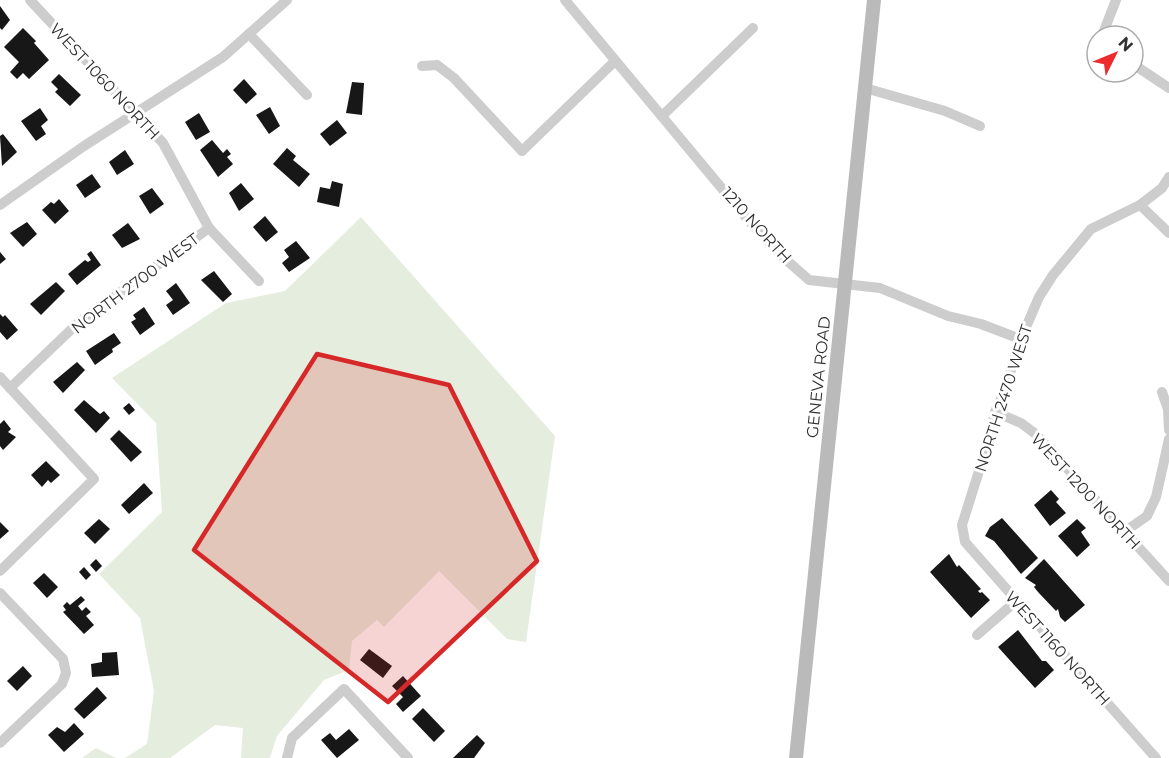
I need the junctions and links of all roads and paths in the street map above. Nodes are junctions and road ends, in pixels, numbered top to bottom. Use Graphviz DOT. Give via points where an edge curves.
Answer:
graph roads {
  1 [pos="30,0"];
  2 [pos="287,0"];
  3 [pos="565,0"];
  4 [pos="874,0"];
  5 [pos="1116,0"];
  6 [pos="1107,24"];
  7 [pos="753,28"];
  8 [pos="249,34"];
  9 [pos="614,62"];
  10 [pos="422,66"];
  11 [pos="1145,72"];
  12 [pos="865,88"];
  13 [pos="1169,88"];
  14 [pos="307,95"];
  15 [pos="136,112"];
  16 [pos="662,116"];
  17 [pos="980,126"];
  18 [pos="1169,177"];
  19 [pos="0,205"];
  20 [pos="1140,205"];
  21 [pos="209,228"];
  22 [pos="1169,233"];
  23 [pos="259,281"];
  24 [pos="844,284"];
  25 [pos="1020,339"];
  26 [pos="0,377"];
  27 [pos="10,388"];
  28 [pos="1162,392"];
  29 [pos="995,412"];
  30 [pos="1169,430"];
  31 [pos="1169,439"];
  32 [pos="1124,532"];
  33 [pos="962,536"];
  34 [pos="0,571"];
  35 [pos="1169,581"];
  36 [pos="0,592"];
  37 [pos="1016,601"];
  38 [pos="977,635"];
  39 [pos="0,743"];
  40 [pos="287,758"];
  41 [pos="408,758"];
  42 [pos="796,758"];
  43 [pos="1156,758"];
  1 -- 15 [label="street, WEST 1060 NORTH"];
  2 -- 8 [label="street"];
  3 -- 9 [label="street, 1210 NORTH"];
  4 -- 12 [label="main road, GENEVA ROAD"];
  5 -- 6 [label="street"];
  7 -- 16 [label="street"];
  8 -- 14 [label="street"];
  8 -- 15 [label="street" via="223,57"];
  9 -- 10 [label="street" via="522,151 454,78 437,65"];
  9 -- 16 [label="street, 1210 NORTH"];
  11 -- 13 [label="street"];
  12 -- 17 [label="street" via="945,111"];
  12 -- 24 [label="main road, GENEVA ROAD"];
  15 -- 19 [label="street"];
  15 -- 21 [label="street, WEST 1060 NORTH" via="163,143"];
  16 -- 24 [label="street, 1210 NORTH" via="783,257 809,279"];
  18 -- 20 [label="street, NORTH 2470 WEST" via="1162,188"];
  20 -- 22 [label="street"];
  20 -- 25 [label="street, NORTH 2470 WEST" via="1091,229 1039,297"];
  21 -- 23 [label="street, WEST 1060 NORTH"];
  21 -- 27 [label="street, NORTH 2700 WEST" via="79,322"];
  24 -- 25 [label="street, 1210 NORTH" via="880,288 948,316"];
  24 -- 42 [label="main road, GENEVA ROAD"];
  25 -- 29 [label="street, NORTH 2470 WEST"];
  26 -- 27 [label="street"];
  27 -- 34 [label="street" via="94,479"];
  28 -- 30 [label="street"];
  29 -- 32 [label="street, WEST 1200 NORTH" via="1021,423 1036,435"];
  29 -- 33 [label="street, NORTH 2470 WEST"];
  31 -- 32 [label="street" via="1156,497 1147,516"];
  32 -- 35 [label="street, WEST 1200 NORTH"];
  33 -- 37 [label="street, WEST 1160 NORTH"];
  36 -- 39 [label="street" via="63,659 66,673 62,684"];
  37 -- 38 [label="street"];
  37 -- 43 [label="street, WEST 1160 NORTH"];
  40 -- 41 [label="street" via="292,738 344,689"];
}
